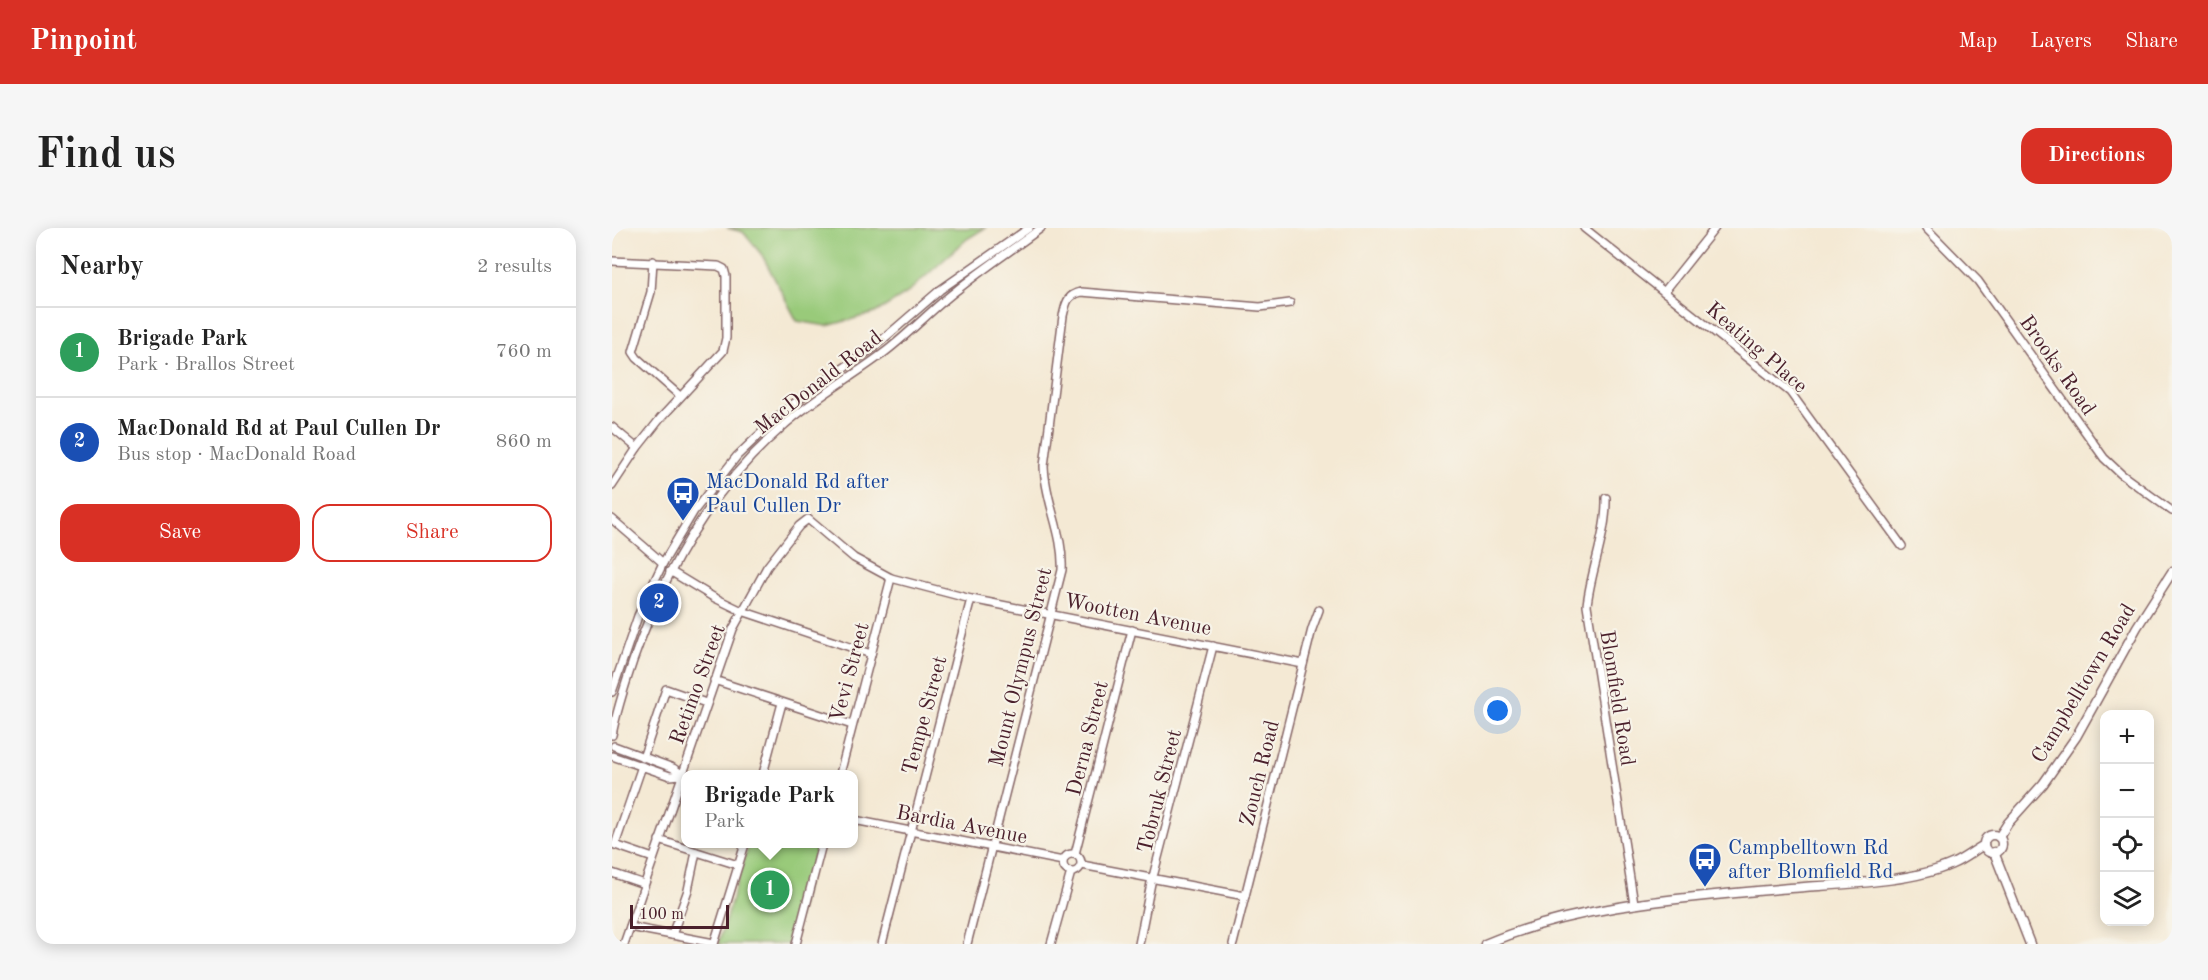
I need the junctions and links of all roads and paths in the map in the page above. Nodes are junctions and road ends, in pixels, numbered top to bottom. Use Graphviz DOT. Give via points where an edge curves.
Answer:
graph roads {
  1 [pos="1029,228"];
  2 [pos="1041,228"];
  3 [pos="1584,228"];
  4 [pos="1715,228"];
  5 [pos="1926,228"];
  6 [pos="612,261"];
  7 [pos="653,261"];
  8 [pos="1664,292"];
  9 [pos="1290,303"];
  10 [pos="680,396"];
  11 [pos="612,427"];
  12 [pos="637,448"];
  13 [pos="612,486"];
  14 [pos="1606,498"];
  15 [pos="2172,511"];
  16 [pos="612,519"];
  17 [pos="808,519"];
  18 [pos="1902,546"];
  19 [pos="663,563"];
  20 [pos="670,571"];
  21 [pos="2172,572"];
  22 [pos="891,578"];
  23 [pos="971,599"];
  24 [pos="1319,610"];
  25 [pos="742,611"];
  26 [pos="1052,615"];
  27 [pos="1132,630"];
  28 [pos="1213,646"];
  29 [pos="871,654"];
  30 [pos="1303,664"];
  31 [pos="714,680"];
  32 [pos="612,692"];
  33 [pos="706,703"];
  34 [pos="782,703"];
  35 [pos="852,725"];
  36 [pos="613,740"];
  37 [pos="612,756"];
  38 [pos="642,762"];
  39 [pos="686,770"];
  40 [pos="765,770"];
  41 [pos="841,770"];
  42 [pos="681,774"];
  43 [pos="681,784"];
  44 [pos="858,821"];
  45 [pos="911,831"];
  46 [pos="1999,837"];
  47 [pos="659,840"];
  48 [pos="1984,845"];
  49 [pos="681,847"];
  50 [pos="992,847"];
  51 [pos="684,848"];
  52 [pos="743,848"];
  53 [pos="821,848"];
  54 [pos="696,852"];
  55 [pos="1994,852"];
  56 [pos="1075,854"];
  57 [pos="653,858"];
  58 [pos="1063,861"];
  59 [pos="738,865"];
  60 [pos="1082,865"];
  61 [pos="1071,872"];
  62 [pos="612,873"];
  63 [pos="1152,878"];
  64 [pos="644,884"];
  65 [pos="1245,896"];
  66 [pos="1634,904"];
  67 [pos="630,927"];
  68 [pos="672,935"];
  69 [pos="624,944"];
  70 [pos="714,944"];
  71 [pos="796,944"];
  72 [pos="882,944"];
  73 [pos="966,944"];
  74 [pos="1051,944"];
  75 [pos="1139,944"];
  76 [pos="1233,944"];
  77 [pos="1485,944"];
  78 [pos="2030,944"];
  1 -- 19 [label="street, MacDonald Road" via="940,290 886,338 771,423 715,483"];
  2 -- 20 [label="street, MacDonald Road" via="955,291 885,352 780,428 725,487"];
  3 -- 8 [label="street, Keating Place"];
  4 -- 8 [label="street"];
  5 -- 15 [label="street, Brooks Road" via="1978,281 2104,458"];
  6 -- 7 [label="street"];
  7 -- 10 [label="street" via="648,302 633,352"];
  7 -- 10 [label="street" via="718,266 726,272 723,351"];
  8 -- 18 [label="street, Keating Place" via="1790,392"];
  9 -- 26 [label="street, Mount Olympus Street" via="1260,307 1081,292 1068,297 1044,466 1063,555"];
  10 -- 12 [label="street"];
  11 -- 12 [label="street"];
  12 -- 13 [label="street"];
  14 -- 66 [label="street, Blomfield Road" via="1587,605"];
  16 -- 19 [label="street"];
  17 -- 22 [label="street, Wootten Avenue" via="842,549"];
  17 -- 25 [label="street, Retimo Street" via="780,550"];
  19 -- 32 [label="street, MacDonald Road" via="638,616"];
  20 -- 25 [label="street"];
  20 -- 36 [label="street, MacDonald Road" via="652,609 614,718"];
  21 -- 46 [label="main road, Campbelltown Road" via="2076,737"];
  22 -- 23 [label="street, Wootten Avenue"];
  22 -- 29 [label="street, Vevi Street"];
  23 -- 26 [label="street, Wootten Avenue"];
  23 -- 45 [label="street, Tempe Street"];
  24 -- 30 [label="street, Zouch Road"];
  25 -- 29 [label="street"];
  25 -- 31 [label="street, Retimo Street"];
  26 -- 27 [label="street, Wootten Avenue"];
  26 -- 50 [label="street, Mount Olympus Street"];
  27 -- 28 [label="street, Wootten Avenue"];
  27 -- 56 [label="street, Derna Street"];
  28 -- 30 [label="street, Wootten Avenue"];
  28 -- 63 [label="street, Tobruk Street"];
  29 -- 35 [label="street, Vevi Street"];
  30 -- 65 [label="street, Zouch Road"];
  31 -- 33 [label="street, Retimo Street"];
  31 -- 34 [label="street"];
  33 -- 38 [label="street" via="666,689"];
  33 -- 39 [label="street, Retimo Street"];
  34 -- 35 [label="street"];
  34 -- 40 [label="street"];
  35 -- 41 [label="street, Vevi Street"];
  36 -- 37 [label="street, MacDonald Road"];
  36 -- 38 [label="street"];
  37 -- 38 [label="street"];
  38 -- 42 [label="street" via="673,768"];
  38 -- 57 [label="street" via="615,845"];
  43 -- 47 [label="street, Retimo Street"];
  44 -- 45 [label="street, Bardia Avenue"];
  45 -- 50 [label="street, Bardia Avenue"];
  45 -- 72 [label="street, Tempe Street"];
  46 -- 48 [label="main road" via="1990,835"];
  46 -- 55 [label="main road" via="2001,847"];
  47 -- 49 [label="street"];
  47 -- 57 [label="street, Retimo Street"];
  48 -- 55 [label="main road"];
  48 -- 66 [label="main road" via="1952,864 1912,875"];
  50 -- 58 [label="street, Bardia Avenue"];
  50 -- 73 [label="street, Mount Olympus Street"];
  51 -- 54 [label="street"];
  52 -- 59 [label="street"];
  53 -- 71 [label="street"];
  54 -- 59 [label="street"];
  54 -- 68 [label="street"];
  55 -- 78 [label="main road"];
  56 -- 58 [label="street"];
  56 -- 60 [label="street"];
  57 -- 64 [label="street, Retimo Street"];
  58 -- 61 [label="street"];
  59 -- 70 [label="street"];
  60 -- 61 [label="street"];
  60 -- 63 [label="street"];
  61 -- 74 [label="street"];
  62 -- 64 [label="street"];
  63 -- 65 [label="street"];
  63 -- 75 [label="street, Tobruk Street"];
  64 -- 67 [label="street, Retimo Street"];
  65 -- 76 [label="street, Zouch Road"];
  66 -- 77 [label="main road" via="1588,911"];
  67 -- 68 [label="street"];
  67 -- 69 [label="street, Retimo Street"];
  68 -- 70 [label="street"];
}
